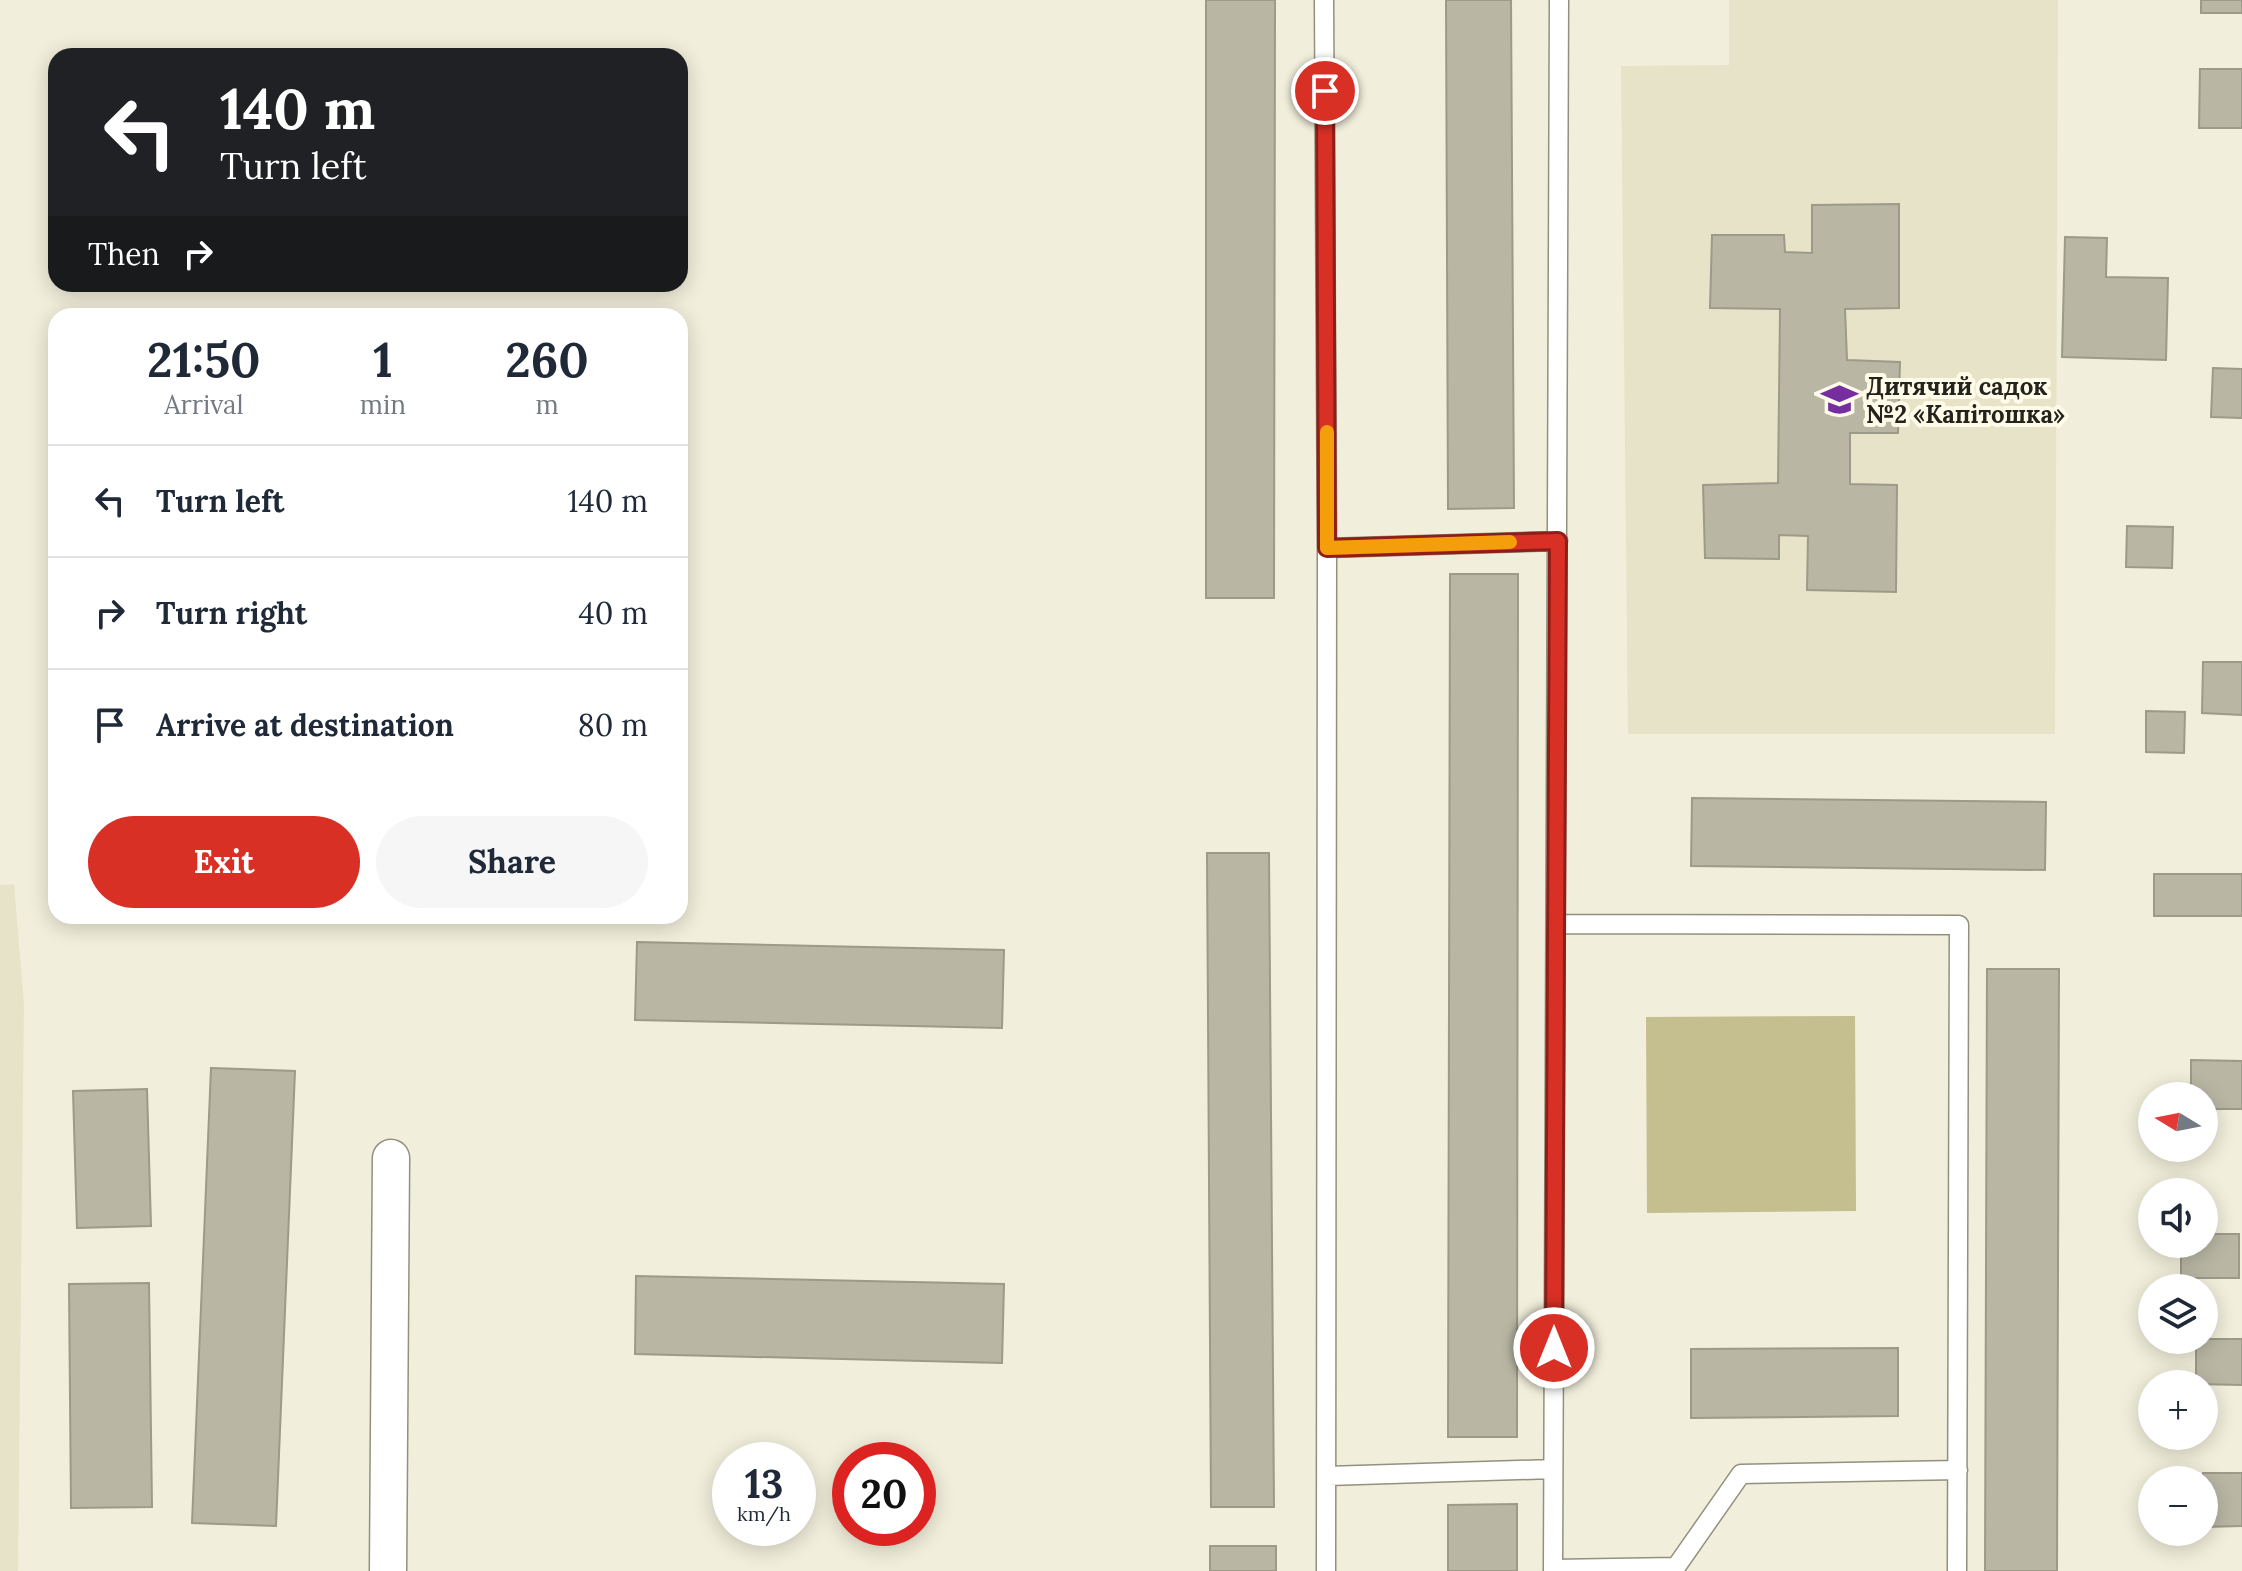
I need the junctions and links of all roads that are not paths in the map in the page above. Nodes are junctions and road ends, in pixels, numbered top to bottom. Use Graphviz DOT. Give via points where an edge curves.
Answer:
graph roads {
  1 [pos="1324,0"];
  2 [pos="1559,0"];
  3 [pos="1558,541"];
  4 [pos="1327,548"];
  5 [pos="1556,924"];
  6 [pos="391,1158"];
  7 [pos="1553,1469"];
  8 [pos="1958,1470"];
  9 [pos="1327,1476"];
  10 [pos="1553,1570"];
  11 [pos="388,1571"];
  12 [pos="1326,1571"];
  13 [pos="1957,1571"];
  1 -- 4 [label="lane"];
  2 -- 3 [label="lane"];
  3 -- 4 [label="lane"];
  3 -- 5 [label="lane"];
  4 -- 9 [label="lane"];
  5 -- 7 [label="lane"];
  5 -- 8 [label="lane" via="1959,925"];
  6 -- 11 [label="street"];
  7 -- 9 [label="lane"];
  7 -- 10 [label="lane"];
  8 -- 10 [label="lane" via="1741,1474 1676,1567"];
  8 -- 13 [label="lane"];
  9 -- 12 [label="lane"];
}
